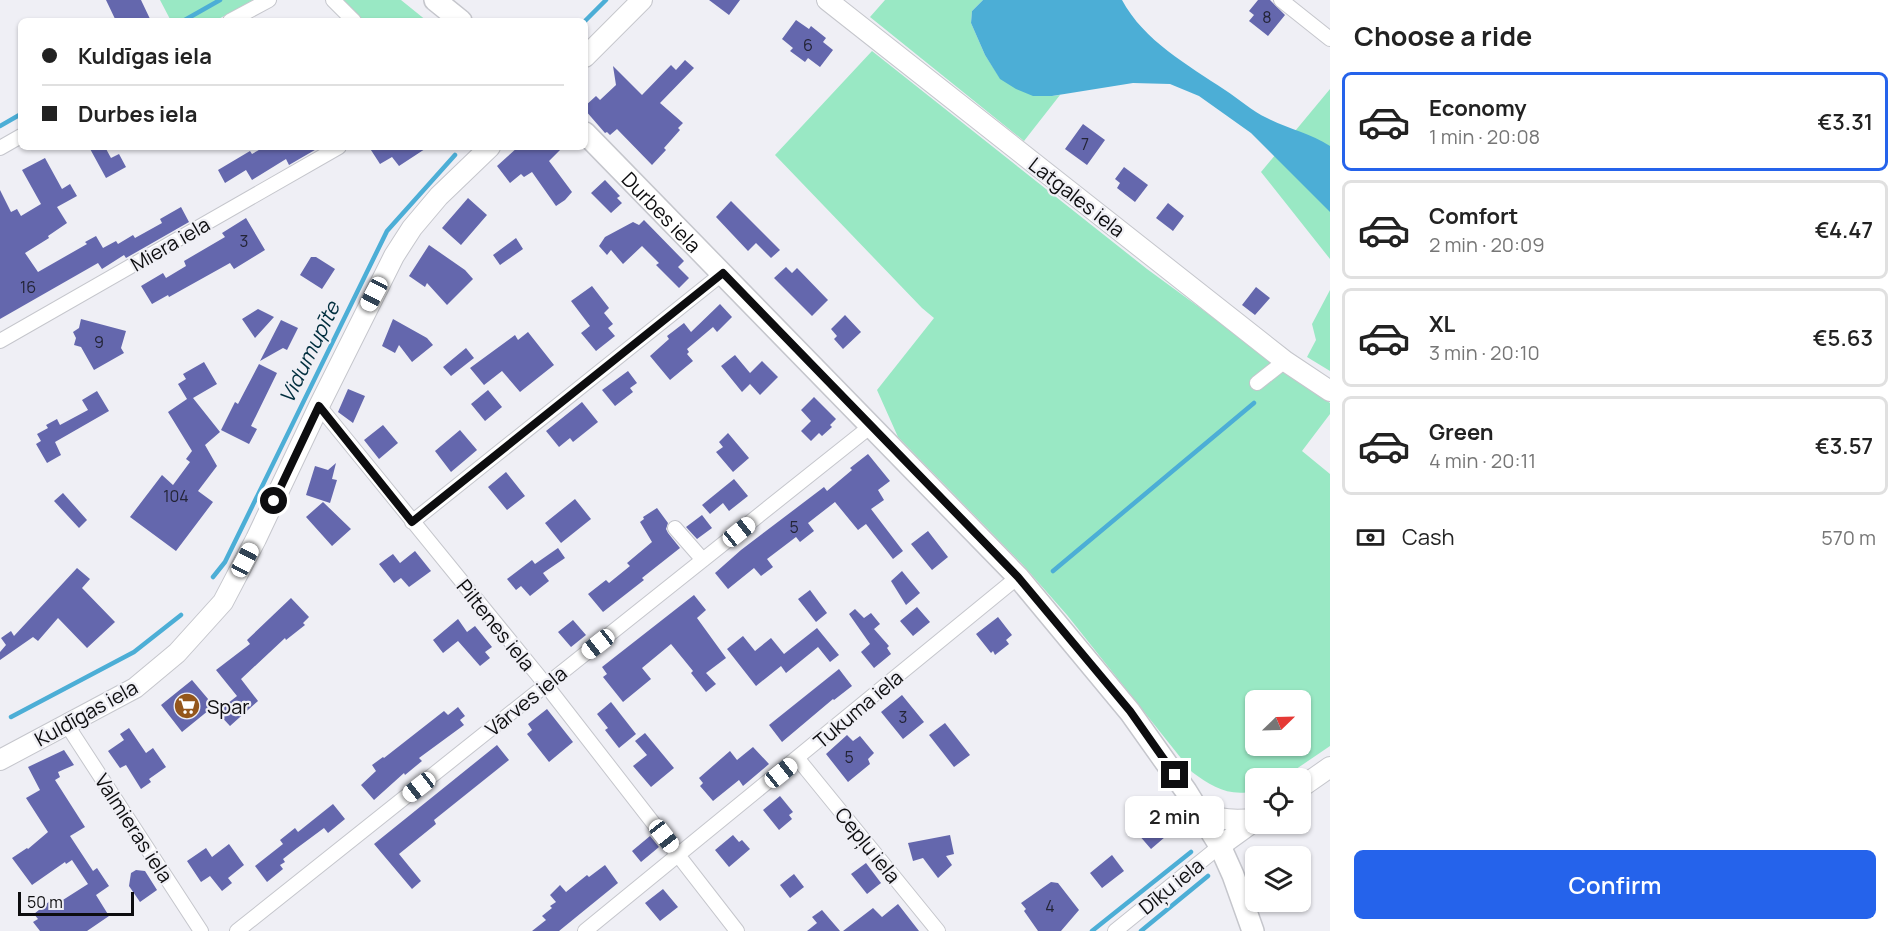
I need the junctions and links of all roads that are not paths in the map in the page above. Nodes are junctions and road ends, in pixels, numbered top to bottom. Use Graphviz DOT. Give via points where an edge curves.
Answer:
graph roads {
  1 [pos="269,0"];
  2 [pos="333,0"];
  3 [pos="435,0"];
  4 [pos="642,0"];
  5 [pos="827,0"];
  6 [pos="1281,0"];
  7 [pos="236,18"];
  8 [pos="351,18"];
  9 [pos="457,18"];
  10 [pos="1330,39"];
  11 [pos="588,54"];
  12 [pos="588,136"];
  13 [pos="18,138"];
  14 [pos="0,148"];
  15 [pos="334,150"];
  16 [pos="487,150"];
  17 [pos="723,273"];
  18 [pos="0,341"];
  19 [pos="1285,361"];
  20 [pos="1257,383"];
  21 [pos="1330,391"];
  22 [pos="319,406"];
  23 [pos="871,426"];
  24 [pos="412,522"];
  25 [pos="675,528"];
  26 [pos="703,560"];
  27 [pos="1018,577"];
  28 [pos="546,686"];
  29 [pos="67,725"];
  30 [pos="798,759"];
  31 [pos="0,760"];
  32 [pos="1330,767"];
  33 [pos="1311,780"];
  34 [pos="1200,813"];
  35 [pos="1245,820"];
  36 [pos="1245,827"];
  37 [pos="1220,846"];
  38 [pos="679,855"];
  39 [pos="201,931"];
  40 [pos="237,931"];
  41 [pos="585,931"];
  42 [pos="738,931"];
  43 [pos="938,931"];
  44 [pos="1115,931"];
  45 [pos="1253,931"];
  1 -- 7 [label="street"];
  2 -- 8 [label="street"];
  3 -- 9 [label="main road"];
  4 -- 11 [label="street"];
  5 -- 19 [label="street, Latgales iela"];
  6 -- 10 [label="street"];
  12 -- 17 [label="main road, Durbes iela"];
  13 -- 14 [label="street"];
  15 -- 18 [label="street, Miera iela"];
  16 -- 22 [label="street, Kuldīgas iela" via="412,228 364,313"];
  17 -- 23 [label="main road, Durbes iela"];
  17 -- 24 [label="street"];
  19 -- 20 [label="street"];
  19 -- 21 [label="street, Latgales iela"];
  22 -- 24 [label="street, Piltenes iela"];
  22 -- 29 [label="street, Kuldīgas iela" via="223,602 177,653 135,688"];
  23 -- 26 [label="street, Vārves iela"];
  23 -- 27 [label="main road, Durbes iela"];
  24 -- 28 [label="street, Piltenes iela"];
  25 -- 26 [label="street"];
  26 -- 28 [label="street, Vārves iela"];
  27 -- 30 [label="street, Tukuma iela"];
  27 -- 34 [label="main road, Durbes iela" via="1130,711"];
  28 -- 38 [label="street, Piltenes iela"];
  28 -- 40 [label="street, Vārves iela"];
  29 -- 31 [label="street, Kuldīgas iela"];
  29 -- 39 [label="street, Valmieras iela"];
  30 -- 38 [label="street, Tukuma iela"];
  30 -- 43 [label="street, Cepļu iela"];
  32 -- 33 [label="street"];
  34 -- 35 [label="street, Dīķu iela"];
  34 -- 37 [label="main road, Durbes iela"];
  36 -- 37 [label="street, Dīķu iela"];
  37 -- 44 [label="street, Dīķu iela"];
  37 -- 45 [label="main road, Durbes iela"];
  38 -- 41 [label="street, Tukuma iela"];
  38 -- 42 [label="street, Piltenes iela"];
}
